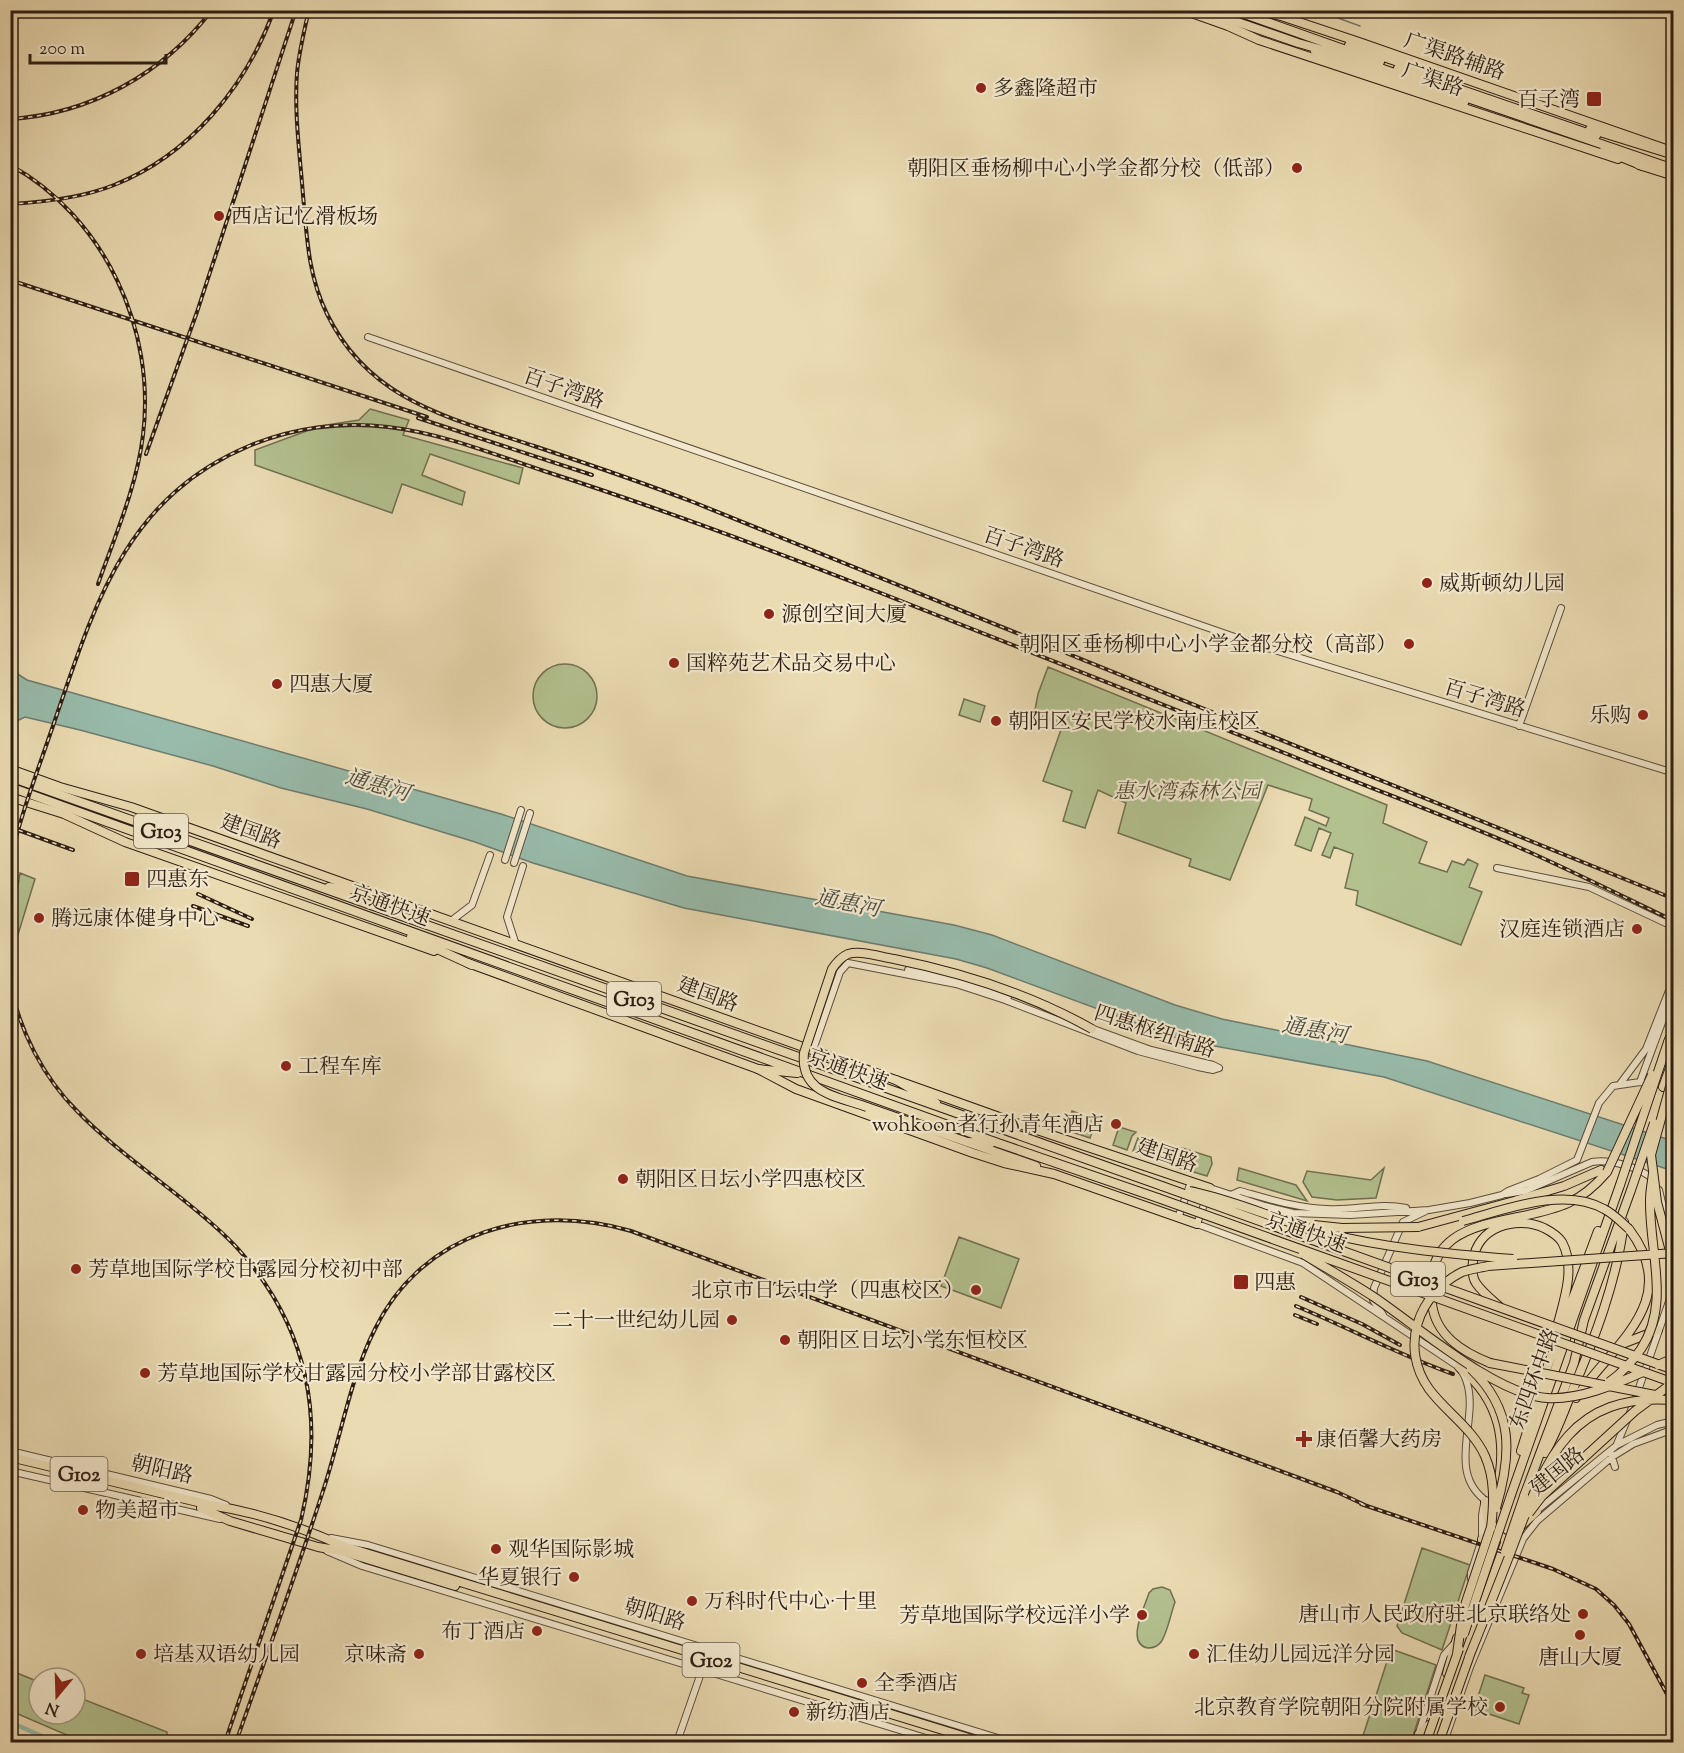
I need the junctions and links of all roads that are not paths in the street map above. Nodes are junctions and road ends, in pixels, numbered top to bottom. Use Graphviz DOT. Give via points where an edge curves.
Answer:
graph roads {
  1 [pos="1183,10"];
  2 [pos="1203,10"];
  3 [pos="1233,10"];
  4 [pos="1258,10"];
  5 [pos="1293,32"];
  6 [pos="1298,43"];
  7 [pos="1671,153"];
  8 [pos="1674,163"];
  9 [pos="1643,166"];
  10 [pos="1674,169"];
  11 [pos="1674,176"];
  12 [pos="368,337"];
  13 [pos="1561,608"];
  14 [pos="1519,726"];
  15 [pos="10,769"];
  16 [pos="1674,773"];
  17 [pos="10,777"];
  18 [pos="10,787"];
  19 [pos="10,796"];
  20 [pos="521,810"];
  21 [pos="530,813"];
  22 [pos="490,855"];
  23 [pos="505,860"];
  24 [pos="514,863"];
  25 [pos="523,866"];
  26 [pos="1497,868"];
  27 [pos="311,884"];
  28 [pos="367,891"];
  29 [pos="353,911"];
  30 [pos="451,921"];
  31 [pos="1674,927"];
  32 [pos="516,945"];
  33 [pos="848,963"];
  34 [pos="472,964"];
  35 [pos="1674,978"];
  36 [pos="1674,990"];
  37 [pos="1674,1027"];
  38 [pos="1092,1029"];
  39 [pos="1674,1034"];
  40 [pos="1668,1042"];
  41 [pos="813,1050"];
  42 [pos="1674,1057"];
  43 [pos="1674,1067"];
  44 [pos="758,1069"];
  45 [pos="1674,1072"];
  46 [pos="812,1075"];
  47 [pos="896,1080"];
  48 [pos="1674,1081"];
  49 [pos="1640,1082"];
  50 [pos="1620,1084"];
  51 [pos="1665,1090"];
  52 [pos="957,1115"];
  53 [pos="968,1142"];
  54 [pos="998,1143"];
  55 [pos="1674,1168"];
  56 [pos="1604,1171"];
  57 [pos="1653,1173"];
  58 [pos="1054,1174"];
  59 [pos="1191,1182"];
  60 [pos="1162,1186"];
  61 [pos="1210,1188"];
  62 [pos="1618,1189"];
  63 [pos="1219,1191"];
  64 [pos="1230,1195"];
  65 [pos="1499,1199"];
  66 [pos="1626,1207"];
  67 [pos="1413,1210"];
  68 [pos="1429,1210"];
  69 [pos="1674,1214"];
  70 [pos="1178,1218"];
  71 [pos="1513,1220"];
  72 [pos="1286,1221"];
  73 [pos="1500,1223"];
  74 [pos="1197,1224"];
  75 [pos="1418,1227"];
  76 [pos="1206,1228"];
  77 [pos="1287,1244"];
  78 [pos="1674,1251"];
  79 [pos="1537,1262"];
  80 [pos="1674,1266"];
  81 [pos="1674,1287"];
  82 [pos="1503,1310"];
  83 [pos="1392,1323"];
  84 [pos="1658,1330"];
  85 [pos="1622,1344"];
  86 [pos="1457,1356"];
  87 [pos="1674,1358"];
  88 [pos="1548,1365"];
  89 [pos="1459,1367"];
  90 [pos="1674,1370"];
  91 [pos="1674,1382"];
  92 [pos="1596,1390"];
  93 [pos="1674,1400"];
  94 [pos="1674,1421"];
  95 [pos="1559,1422"];
  96 [pos="1674,1429"];
  97 [pos="1617,1445"];
  98 [pos="10,1451"];
  99 [pos="1611,1454"];
  100 [pos="10,1457"];
  101 [pos="10,1463"];
  102 [pos="1615,1467"];
  103 [pos="10,1471"];
  104 [pos="1530,1481"];
  105 [pos="146,1493"];
  106 [pos="1511,1496"];
  107 [pos="1490,1501"];
  108 [pos="1537,1511"];
  109 [pos="1521,1526"];
  110 [pos="1488,1534"];
  111 [pos="1506,1541"];
  112 [pos="440,1579"];
  113 [pos="1474,1585"];
  114 [pos="1488,1589"];
  115 [pos="1471,1594"];
  116 [pos="1455,1644"];
  117 [pos="1457,1654"];
  118 [pos="1469,1657"];
  119 [pos="1443,1659"];
  120 [pos="702,1670"];
  121 [pos="1447,1674"];
  122 [pos="1421,1741"];
  123 [pos="677,1743"];
  124 [pos="939,1743"];
  125 [pos="965,1743"];
  126 [pos="982,1743"];
  127 [pos="1011,1743"];
  128 [pos="1434,1743"];
  129 [pos="1442,1743"];
  1 -- 9 [label="main road, 广渠路" via="1259,40"];
  2 -- 6 [label="highway, 广渠路"];
  3 -- 5 [label="highway, 广渠路"];
  4 -- 7 [label="main road, 广渠路辅路"];
  5 -- 7 [label="highway" via="1331,39"];
  5 -- 8 [label="highway, 广渠路"];
  6 -- 9 [label="highway" via="1324,56"];
  6 -- 10 [label="highway, 广渠路"];
  9 -- 11 [label="main road, 广渠路"];
  12 -- 14 [label="street, 百子湾路" via="1255,644"];
  13 -- 14 [label="street"];
  14 -- 16 [label="street, 百子湾路"];
  15 -- 28 [label="main road, 建国路" via="131,807"];
  17 -- 27 [label="highway, 京通快速 / G103"];
  18 -- 29 [label="highway, 京通快速 / G103"];
  19 -- 34 [label="main road" via="64,814 125,842"];
  20 -- 23 [label="street"];
  21 -- 24 [label="street"];
  22 -- 30 [label="street" via="472,905"];
  25 -- 32 [label="street" via="507,917"];
  26 -- 31 [label="street" via="1590,887"];
  27 -- 28 [label="highway"];
  27 -- 52 [label="highway, 京通快速 / G103"];
  28 -- 30 [label="main road, 建国路"];
  29 -- 34 [label="highway"];
  29 -- 46 [label="highway, 京通快速 / G103"];
  30 -- 32 [label="main road, 建国路"];
  32 -- 41 [label="main road, 建国路"];
  33 -- 38 [label="street, 四惠枢纽南路" via="954,979"];
  33 -- 38 [label="street, 四惠枢纽南路" via="956,984 1138,1051 1182,1064 1220,1068"];
  33 -- 41 [label="street" via="840,972"];
  34 -- 44 [label="main road"];
  35 -- 50 [label="street" via="1646,1049"];
  36 -- 49 [label="street"];
  37 -- 40 [label="highway, 东四环中路"];
  38 -- 53 [label="main road, bridge" via="1048,1006 975,978 872,955 855,953 838,961 804,1053 802,1065 813,1086"];
  39 -- 51 [label="main road"];
  40 -- 56 [label="highway, bridge" via="1618,1150"];
  40 -- 62 [label="highway, 东四环中路, bridge"];
  41 -- 47 [label="main road, 建国路"];
  42 -- 51 [label="main road"];
  43 -- 66 [label="highway, 东四环中路, bridge"];
  44 -- 46 [label="highway"];
  44 -- 58 [label="main road" via="796,1089 973,1153"];
  45 -- 57 [label="highway, bridge" via="1651,1155"];
  46 -- 54 [label="highway, 京通快速 / G103"];
  47 -- 52 [label="highway"];
  47 -- 59 [label="main road, 建国路"];
  48 -- 51 [label="street"];
  49 -- 50 [label="street"];
  49 -- 51 [label="street"];
  50 -- 65 [label="street" via="1606,1092 1577,1160 1508,1191"];
  52 -- 60 [label="highway, 京通快速 / G103"];
  53 -- 54 [label="highway"];
  53 -- 58 [label="main road"];
  54 -- 77 [label="highway, 京通快速 / G103, bridge"];
  55 -- 69 [label="street" via="1670,1178"];
  56 -- 65 [label="highway" via="1514,1201"];
  56 -- 71 [label="highway" via="1587,1192 1568,1203"];
  57 -- 80 [label="highway, bridge"];
  57 -- 92 [label="highway, bridge" via="1650,1200 1658,1288 1654,1321 1634,1360"];
  58 -- 70 [label="main road"];
  59 -- 61 [label="main road, 建国路"];
  59 -- 70 [label="street"];
  60 -- 72 [label="highway, bridge" via="1214,1196"];
  60 -- 82 [label="highway, 京通快速 / G103, bridge"];
  61 -- 63 [label="street, 建国路"];
  61 -- 74 [label="street"];
  62 -- 88 [label="highway" via="1602,1221"];
  62 -- 106 [label="highway, 东四环中路"];
  63 -- 64 [label="street, 建国路"];
  63 -- 76 [label="street"];
  64 -- 67 [label="street, 建国路" via="1310,1215"];
  64 -- 67 [label="street" via="1240,1191 1326,1209 1384,1205"];
  65 -- 68 [label="street"];
  65 -- 75 [label="highway"];
  65 -- 78 [label="street" via="1592,1162 1604,1160 1645,1172 1658,1188"];
  66 -- 95 [label="highway" via="1599,1324"];
  66 -- 104 [label="highway, 东四环中路"];
  67 -- 68 [label="street"];
  68 -- 83 [label="street" via="1403,1222 1374,1288 1373,1300"];
  70 -- 74 [label="main road"];
  71 -- 73 [label="highway"];
  71 -- 88 [label="highway" via="1551,1231 1562,1241 1568,1265 1568,1281"];
  72 -- 75 [label="highway, bridge" via="1342,1228"];
  72 -- 79 [label="highway, bridge" via="1408,1249"];
  73 -- 82 [label="highway, bridge" via="1474,1255 1472,1273 1480,1290"];
  73 -- 93 [label="highway, bridge" via="1478,1226 1461,1234 1437,1258 1431,1277 1432,1309 1444,1334 1458,1347 1490,1363"];
  74 -- 76 [label="street"];
  75 -- 85 [label="highway, bridge" via="1565,1198 1602,1207 1629,1229 1647,1262 1646,1305"];
  76 -- 83 [label="street" via="1303,1263"];
  77 -- 86 [label="highway, bridge" via="1373,1297"];
  77 -- 91 [label="highway, 京通快速 / G103, bridge"];
  78 -- 79 [label="highway, bridge"];
  79 -- 107 [label="highway, bridge" via="1464,1271 1433,1293 1416,1331 1414,1344 1424,1380 1477,1441 1490,1471"];
  81 -- 84 [label="street"];
  82 -- 90 [label="highway, 京通快速 / G103, bridge"];
  83 -- 89 [label="street"];
  84 -- 85 [label="highway"];
  84 -- 97 [label="street"];
  85 -- 95 [label="highway"];
  86 -- 92 [label="highway, bridge" via="1526,1394 1568,1398"];
  86 -- 110 [label="highway, bridge" via="1485,1382 1495,1398 1508,1443 1504,1483"];
  87 -- 92 [label="highway, bridge"];
  88 -- 106 [label="highway"];
  89 -- 107 [label="street, 建国路, bridge" via="1469,1393 1465,1460 1469,1482"];
  89 -- 107 [label="highway, bridge" via="1486,1394 1495,1414 1501,1448 1498,1486"];
  91 -- 109 [label="highway, bridge" via="1635,1411 1542,1496"];
  93 -- 109 [label="highway, bridge" via="1649,1398 1617,1403 1577,1427 1548,1464"];
  94 -- 97 [label="street, 建国路"];
  95 -- 104 [label="highway" via="1557,1433"];
  96 -- 99 [label="street"];
  97 -- 99 [label="street, 建国路"];
  98 -- 105 [label="street, 朝阳路"];
  99 -- 102 [label="street"];
  99 -- 108 [label="street, 建国路"];
  99 -- 129 [label="street, 东四环中路" via="1537,1521 1523,1539"];
  100 -- 105 [label="highway, 朝阳路 / G102"];
  101 -- 105 [label="highway, 朝阳路 / G102"];
  103 -- 105 [label="street, 朝阳路"];
  104 -- 118 [label="highway, 东四环中路, bridge"];
  105 -- 112 [label="highway, 朝阳路 / G102" via="318,1547"];
  105 -- 112 [label="highway, 朝阳路 / G102" via="235,1509"];
  106 -- 117 [label="highway, 东四环中路, bridge"];
  107 -- 108 [label="street, 建国路" via="1511,1514"];
  107 -- 110 [label="highway, bridge"];
  107 -- 110 [label="street" via="1482,1515"];
  108 -- 111 [label="main road"];
  109 -- 118 [label="highway, bridge"];
  110 -- 111 [label="main road"];
  110 -- 113 [label="main road"];
  110 -- 115 [label="street" via="1471,1573"];
  110 -- 117 [label="highway, bridge" via="1463,1611"];
  111 -- 114 [label="main road"];
  112 -- 120 [label="street, 朝阳路"];
  112 -- 125 [label="highway, 朝阳路 / G102"];
  112 -- 126 [label="highway, 朝阳路 / G102"];
  112 -- 127 [label="street, 朝阳路"];
  113 -- 114 [label="main road"];
  113 -- 115 [label="main road"];
  114 -- 128 [label="main road"];
  115 -- 116 [label="main road"];
  116 -- 119 [label="street"];
  116 -- 121 [label="main road"];
  117 -- 122 [label="highway, 东四环中路, bridge"];
  118 -- 129 [label="highway, 东四环中路, bridge"];
  119 -- 121 [label="main road"];
  119 -- 122 [label="street"];
  120 -- 123 [label="street"];
  120 -- 124 [label="street, 朝阳路"];
  121 -- 122 [label="main road"];
}
